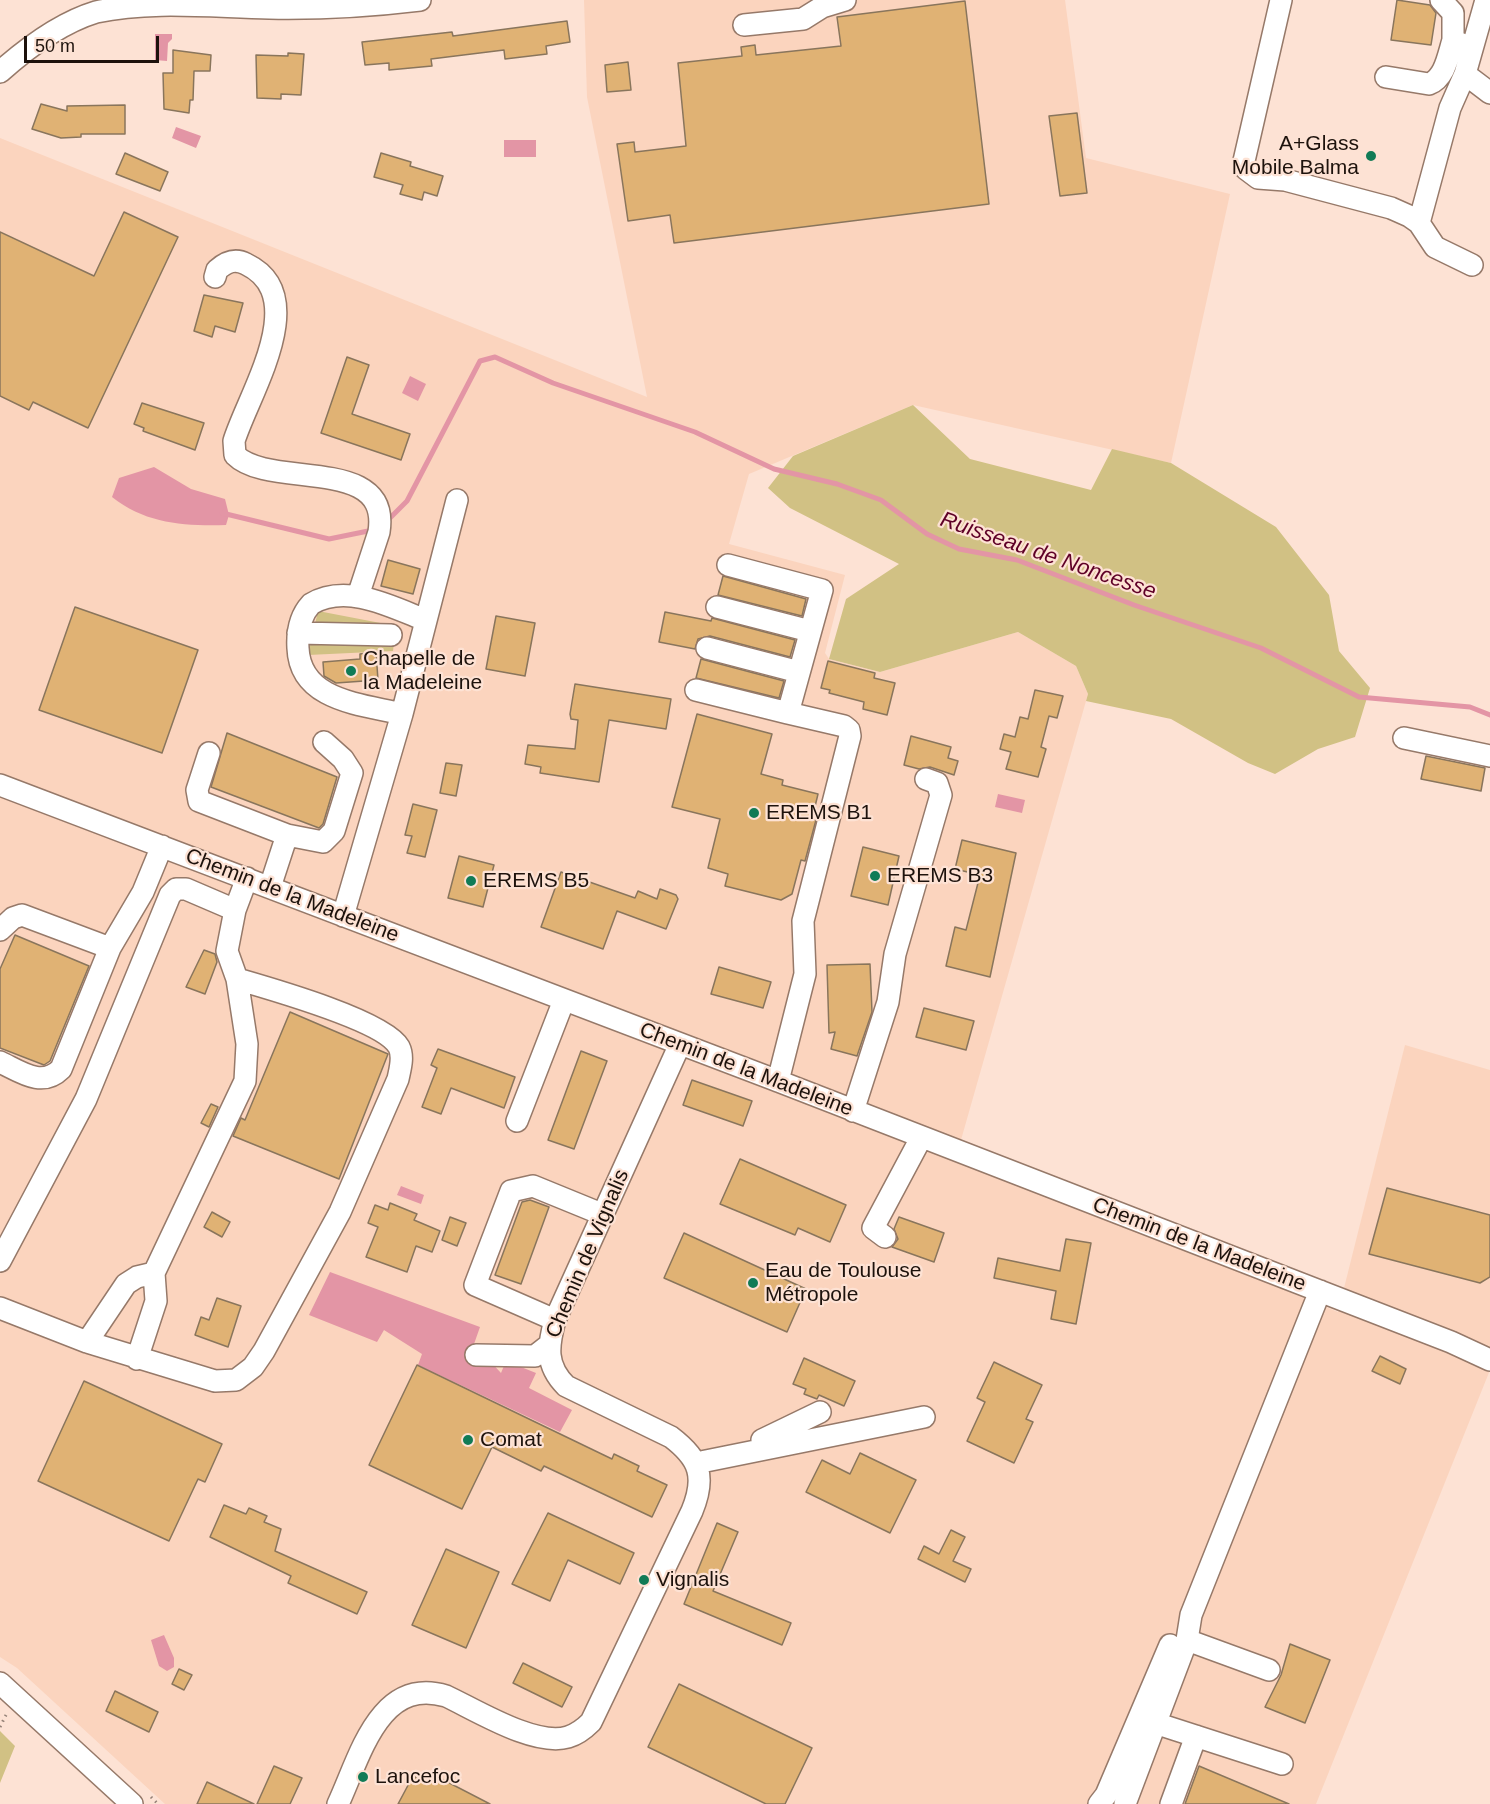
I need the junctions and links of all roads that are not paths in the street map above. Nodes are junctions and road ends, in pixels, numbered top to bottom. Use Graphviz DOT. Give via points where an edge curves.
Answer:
graph roads {
  1 [pos="420,0"];
  2 [pos="845,0"];
  3 [pos="1281,0"];
  4 [pos="1441,0"];
  5 [pos="1486,0"];
  6 [pos="744,26"];
  7 [pos="1462,45"];
  8 [pos="0,72"];
  9 [pos="1465,74"];
  10 [pos="1386,77"];
  11 [pos="1490,93"];
  12 [pos="1419,223"];
  13 [pos="1472,265"];
  14 [pos="215,277"];
  15 [pos="457,500"];
  16 [pos="728,565"];
  17 [pos="357,597"];
  18 [pos="717,607"];
  19 [pos="425,620"];
  20 [pos="810,631"];
  21 [pos="298,633"];
  22 [pos="391,635"];
  23 [pos="707,648"];
  24 [pos="800,672"];
  25 [pos="696,690"];
  26 [pos="788,713"];
  27 [pos="402,714"];
  28 [pos="1404,738"];
  29 [pos="324,742"];
  30 [pos="209,753"];
  31 [pos="1490,756"];
  32 [pos="926,779"];
  33 [pos="0,785"];
  34 [pos="287,835"];
  35 [pos="162,846"];
  36 [pos="248,878"];
  37 [pos="270,887"];
  38 [pos="235,910"];
  39 [pos="343,916"];
  40 [pos="0,930"];
  41 [pos="110,948"];
  42 [pos="237,979"];
  43 [pos="564,1000"];
  44 [pos="681,1044"];
  45 [pos="0,1062"];
  46 [pos="778,1081"];
  47 [pos="853,1111"];
  48 [pos="517,1121"];
  49 [pos="921,1138"];
  50 [pos="604,1215"];
  51 [pos="885,1237"];
  52 [pos="0,1261"];
  53 [pos="154,1273"];
  54 [pos="1320,1292"];
  55 [pos="0,1308"];
  56 [pos="555,1320"];
  57 [pos="87,1342"];
  58 [pos="549,1345"];
  59 [pos="476,1355"];
  60 [pos="137,1359"];
  61 [pos="1490,1360"];
  62 [pos="820,1413"];
  63 [pos="924,1417"];
  64 [pos="696,1463"];
  65 [pos="1191,1616"];
  66 [pos="1187,1640"];
  67 [pos="1269,1670"];
  68 [pos="0,1683"];
  69 [pos="1155,1723"];
  70 [pos="1196,1736"];
  71 [pos="1282,1764"];
  72 [pos="132,1804"];
  73 [pos="338,1804"];
  74 [pos="1099,1804"];
  75 [pos="1125,1804"];
  76 [pos="1171,1804"];
  1 -- 8 [label="street" via="313,8 165,4 111,9 51,33"];
  2 -- 6 [label="street" via="802,19"];
  3 -- 12 [label="street" via="1244,161 1246,169 1258,178 1285,180 1392,208"];
  4 -- 7 [label="street" via="1453,13"];
  5 -- 7 [label="street"];
  7 -- 9 [label="street"];
  7 -- 10 [label="street" via="1434,82"];
  9 -- 11 [label="street"];
  9 -- 12 [label="street" via="1450,108"];
  12 -- 13 [label="street" via="1435,247"];
  14 -- 17 [label="street" via="217,270 228,262 246,263 265,279 275,301 275,330 234,441 235,455 240,460 288,473 349,482 369,493 376,504 381,522 379,532"];
  15 -- 19 [label="street"];
  16 -- 20 [label="street" via="822,590"];
  17 -- 19 [label="street"];
  17 -- 21 [label="street" via="328,596 310,604"];
  18 -- 20 [label="street"];
  19 -- 27 [label="street"];
  20 -- 24 [label="street"];
  21 -- 22 [label="street"];
  21 -- 27 [label="street" via="301,667 311,684 340,699"];
  23 -- 24 [label="street"];
  24 -- 26 [label="street"];
  25 -- 26 [label="street"];
  26 -- 46 [label="street" via="844,726 850,736 803,921 805,974"];
  27 -- 39 [label="street"];
  28 -- 31 [label="street"];
  29 -- 34 [label="street" via="352,773 334,831 323,842"];
  30 -- 34 [label="street" via="197,790 199,801"];
  32 -- 47 [label="street" via="938,783 941,795 895,954 888,1002"];
  33 -- 35 [label="street, Chemin de la Madeleine"];
  34 -- 37 [label="street"];
  35 -- 36 [label="street, Chemin de la Madeleine"];
  35 -- 41 [label="street" via="143,892"];
  36 -- 37 [label="street, Chemin de la Madeleine"];
  36 -- 38 [label="street"];
  37 -- 39 [label="street, Chemin de la Madeleine"];
  38 -- 42 [label="street" via="227,951"];
  38 -- 52 [label="street" via="186,889 176,889 170,895 86,1099"];
  39 -- 43 [label="street, Chemin de la Madeleine"];
  40 -- 41 [label="street" via="22,915"];
  41 -- 45 [label="street" via="62,1069 53,1077 35,1078"];
  42 -- 53 [label="street" via="247,1044 244,1081"];
  42 -- 60 [label="street" via="294,996 393,1039 400,1049 398,1079 340,1212 253,1366 236,1380 215,1381"];
  43 -- 44 [label="street, Chemin de la Madeleine"];
  43 -- 48 [label="street"];
  44 -- 46 [label="street, Chemin de la Madeleine"];
  44 -- 50 [label="street, Chemin de Vignalis"];
  46 -- 47 [label="street, Chemin de la Madeleine"];
  47 -- 49 [label="street, Chemin de la Madeleine"];
  49 -- 51 [label="street" via="873,1228"];
  49 -- 54 [label="street, Chemin de la Madeleine"];
  50 -- 56 [label="street, Chemin de Vignalis"];
  50 -- 56 [label="street" via="533,1186 511,1191 476,1285"];
  53 -- 57 [label="street" via="126,1284"];
  53 -- 60 [label="street" via="156,1301"];
  54 -- 61 [label="street, Chemin de la Madeleine"];
  54 -- 65 [label="street"];
  55 -- 57 [label="street"];
  56 -- 58 [label="street, Chemin de Vignalis"];
  57 -- 60 [label="street"];
  58 -- 59 [label="street" via="536,1356"];
  58 -- 64 [label="street, Chemin de Vignalis" via="549,1361 566,1386 671,1437 686,1448"];
  62 -- 64 [label="street" via="780,1433"];
  63 -- 64 [label="street"];
  64 -- 73 [label="street" via="699,1491 692,1511 591,1722 566,1738 532,1735 446,1696 414,1693 388,1706"];
  65 -- 66 [label="street"];
  65 -- 74 [label="street" via="1175,1634"];
  66 -- 67 [label="street"];
  66 -- 69 [label="street"];
  68 -- 72 [label="street"];
  69 -- 70 [label="street"];
  69 -- 75 [label="street"];
  70 -- 71 [label="street"];
  70 -- 76 [label="street"];
}
